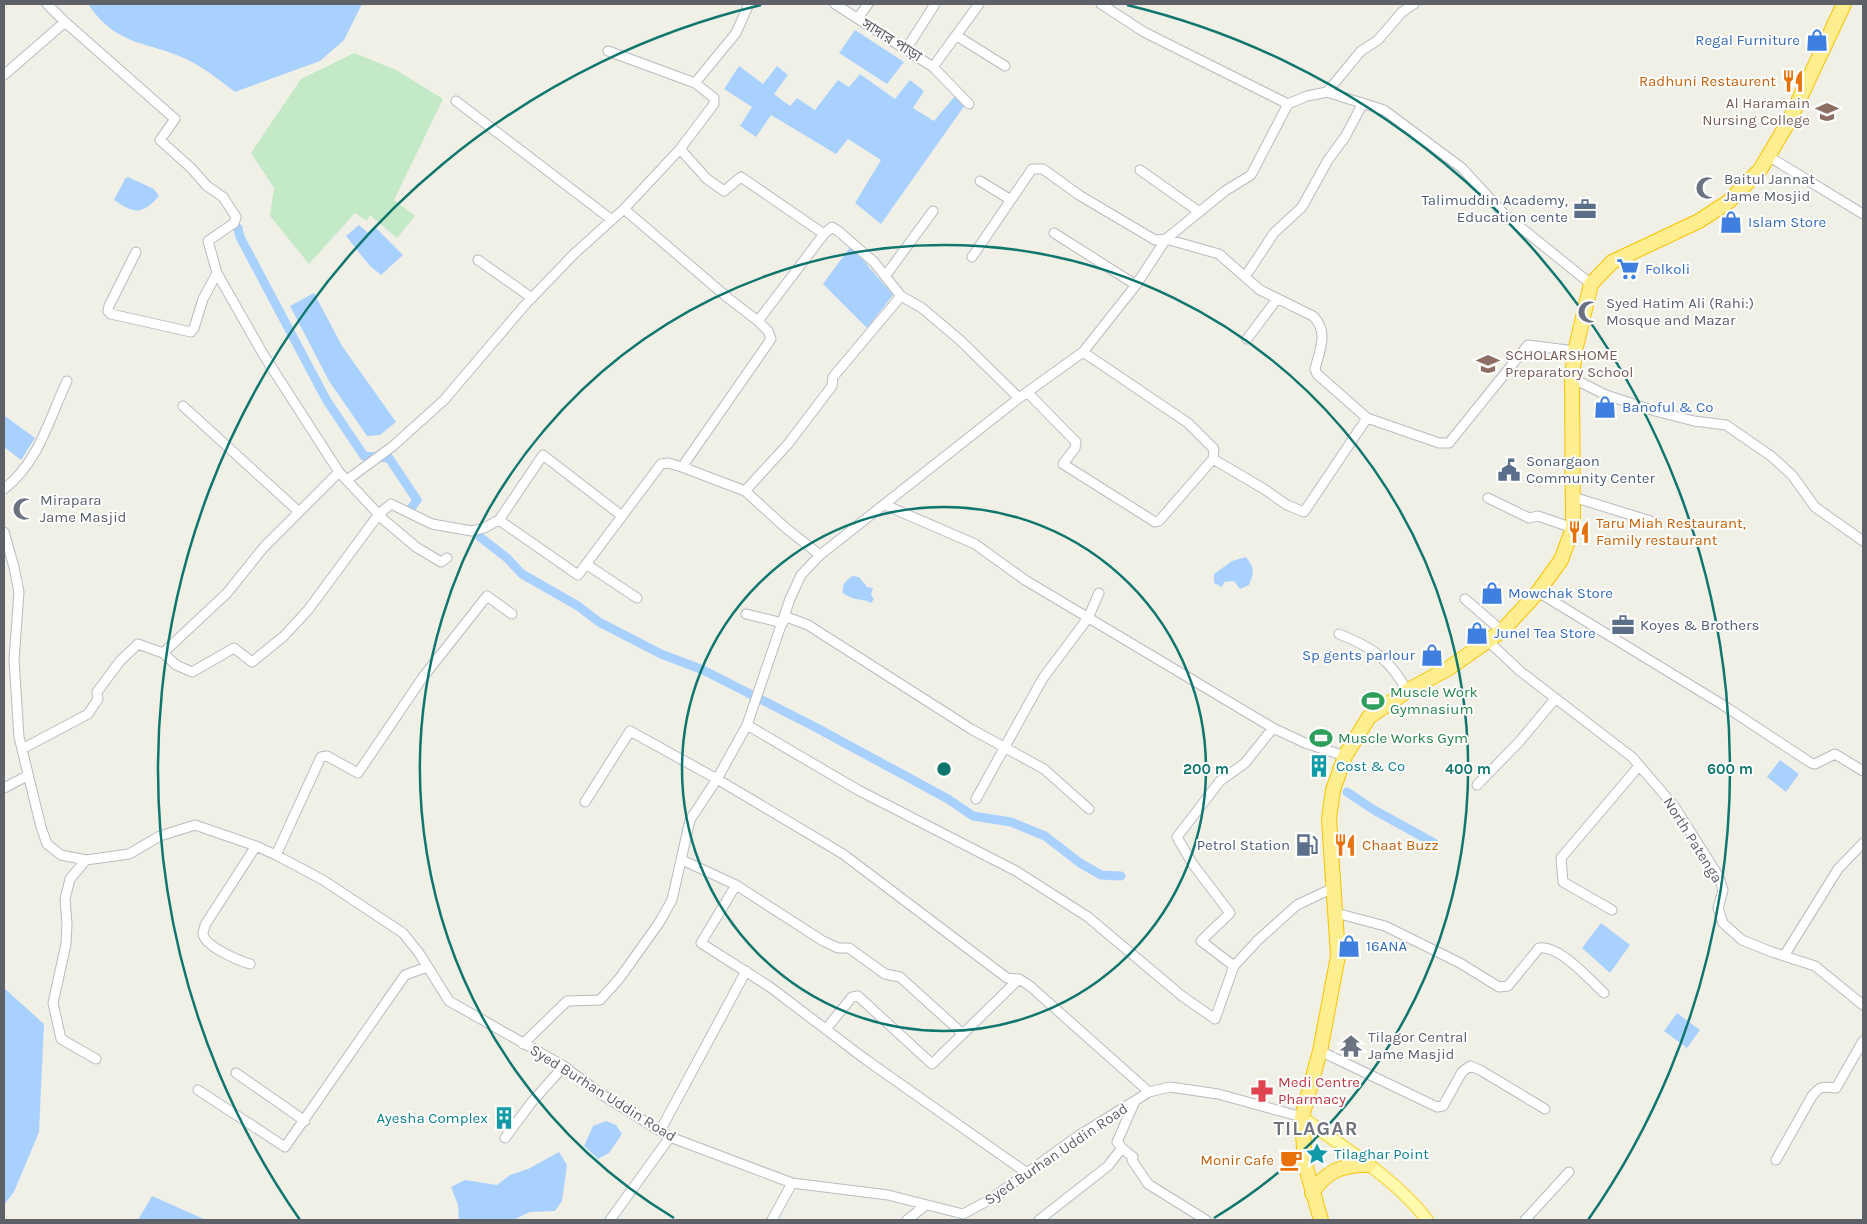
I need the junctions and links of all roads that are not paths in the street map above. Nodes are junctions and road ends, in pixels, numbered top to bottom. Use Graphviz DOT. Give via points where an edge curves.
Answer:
graph roads {
  1 [pos="47,4"];
  2 [pos="749,4"];
  3 [pos="835,4"];
  4 [pos="868,4"];
  5 [pos="935,4"];
  6 [pos="979,4"];
  7 [pos="1101,4"];
  8 [pos="1414,4"];
  9 [pos="1844,4"];
  10 [pos="858,18"];
  11 [pos="65,22"];
  12 [pos="957,36"];
  13 [pos="906,48"];
  14 [pos="608,51"];
  15 [pos="1005,66"];
  16 [pos="933,67"];
  17 [pos="4,75"];
  18 [pos="695,83"];
  19 [pos="1327,92"];
  20 [pos="456,101"];
  21 [pos="1363,103"];
  22 [pos="969,104"];
  23 [pos="1288,104"];
  24 [pos="680,149"];
  25 [pos="1768,156"];
  26 [pos="1140,170"];
  27 [pos="980,181"];
  28 [pos="1011,200"];
  29 [pos="624,209"];
  30 [pos="934,211"];
  31 [pos="1198,211"];
  32 [pos="1863,214"];
  33 [pos="612,220"];
  34 [pos="1054,233"];
  35 [pos="824,234"];
  36 [pos="1166,239"];
  37 [pos="136,252"];
  38 [pos="972,257"];
  39 [pos="478,260"];
  40 [pos="217,273"];
  41 [pos="886,274"];
  42 [pos="1245,277"];
  43 [pos="1591,284"];
  44 [pos="1136,285"];
  45 [pos="901,296"];
  46 [pos="532,298"];
  47 [pos="1278,299"];
  48 [pos="758,322"];
  49 [pos="1246,339"];
  50 [pos="1575,351"];
  51 [pos="1083,352"];
  52 [pos="1572,378"];
  53 [pos="67,381"];
  54 [pos="1027,392"];
  55 [pos="1019,398"];
  56 [pos="183,406"];
  57 [pos="1366,418"];
  58 [pos="1213,459"];
  59 [pos="682,467"];
  60 [pos="338,472"];
  61 [pos="347,480"];
  62 [pos="4,489"];
  63 [pos="745,491"];
  64 [pos="1573,497"];
  65 [pos="1488,498"];
  66 [pos="885,506"];
  67 [pos="298,511"];
  68 [pos="379,514"];
  69 [pos="622,516"];
  70 [pos="499,520"];
  71 [pos="1657,523"];
  72 [pos="1573,528"];
  73 [pos="4,532"];
  74 [pos="1863,541"];
  75 [pos="820,555"];
  76 [pos="446,558"];
  77 [pos="586,564"];
  78 [pos="1538,592"];
  79 [pos="1099,593"];
  80 [pos="637,598"];
  81 [pos="1464,599"];
  82 [pos="512,614"];
  83 [pos="746,614"];
  84 [pos="1088,618"];
  85 [pos="784,619"];
  86 [pos="1502,631"];
  87 [pos="1338,634"];
  88 [pos="1488,641"];
  89 [pos="163,653"];
  90 [pos="1407,691"];
  91 [pos="1555,700"];
  92 [pos="747,725"];
  93 [pos="1273,728"];
  94 [pos="1004,747"];
  95 [pos="22,748"];
  96 [pos="1344,756"];
  97 [pos="1639,766"];
  98 [pos="1863,771"];
  99 [pos="27,776"];
  100 [pos="717,779"];
  101 [pos="1476,785"];
  102 [pos="4,788"];
  103 [pos="976,799"];
  104 [pos="585,802"];
  105 [pos="1089,809"];
  106 [pos="1863,843"];
  107 [pos="256,846"];
  108 [pos="276,855"];
  109 [pos="86,860"];
  110 [pos="682,860"];
  111 [pos="736,885"];
  112 [pos="1332,888"];
  113 [pos="1612,910"];
  114 [pos="1336,913"];
  115 [pos="1784,956"];
  116 [pos="250,964"];
  117 [pos="1234,966"];
  118 [pos="427,967"];
  119 [pos="746,972"];
  120 [pos="1019,979"];
  121 [pos="1863,992"];
  122 [pos="1604,993"];
  123 [pos="1860,1003"];
  124 [pos="826,1029"];
  125 [pos="963,1034"];
  126 [pos="1863,1042"];
  127 [pos="523,1044"];
  128 [pos="1320,1051"];
  129 [pos="96,1059"];
  130 [pos="563,1067"];
  131 [pos="236,1073"];
  132 [pos="198,1090"];
  133 [pos="1149,1092"];
  134 [pos="1135,1101"];
  135 [pos="1545,1109"];
  136 [pos="1302,1116"];
  137 [pos="305,1121"];
  138 [pos="660,1131"];
  139 [pos="670,1137"];
  140 [pos="504,1138"];
  141 [pos="1122,1148"];
  142 [pos="1776,1160"];
  143 [pos="1369,1165"];
  144 [pos="1569,1172"];
  145 [pos="1027,1173"];
  146 [pos="792,1183"];
  147 [pos="1312,1193"];
  148 [pos="926,1205"];
  149 [pos="610,1220"];
  150 [pos="772,1220"];
  151 [pos="907,1220"];
  152 [pos="1039,1220"];
  153 [pos="1206,1220"];
  154 [pos="1321,1220"];
  155 [pos="1427,1220"];
  156 [pos="1525,1220"];
  1 -- 11 [label="street"];
  2 -- 18 [label="street" via="736,33"];
  3 -- 10 [label="street, সাদার পাড়া"];
  4 -- 10 [label="street"];
  5 -- 13 [label="street"];
  6 -- 12 [label="street, সাদার পাড়া"];
  7 -- 23 [label="street" via="1144,32"];
  8 -- 19 [label="street" via="1402,12 1378,40 1362,51"];
  9 -- 25 [label="highway" via="1789,121"];
  10 -- 13 [label="street, সাদার পাড়া"];
  11 -- 17 [label="street"];
  11 -- 40 [label="street" via="175,119 160,140 207,186 223,197 236,217 234,223 208,241"];
  12 -- 15 [label="street"];
  12 -- 16 [label="street, সাদার পাড়া"];
  13 -- 16 [label="street, সাদার পাড়া"];
  14 -- 18 [label="street"];
  16 -- 22 [label="street"];
  18 -- 24 [label="street" via="714,98 714,104"];
  19 -- 21 [label="street"];
  19 -- 23 [label="street"];
  20 -- 33 [label="street"];
  21 -- 42 [label="street" via="1312,191 1295,214 1274,232"];
  21 -- 43 [label="street" via="1384,110 1462,168 1504,214"];
  23 -- 31 [label="street" via="1251,175"];
  24 -- 29 [label="street"];
  24 -- 35 [label="street" via="724,191 741,177"];
  25 -- 32 [label="street"];
  25 -- 43 [label="highway" via="1760,170 1728,202 1699,221 1612,262"];
  26 -- 31 [label="street"];
  27 -- 28 [label="street"];
  28 -- 36 [label="street" via="1032,169 1043,169 1079,196 1155,240"];
  28 -- 38 [label="street"];
  29 -- 33 [label="street"];
  29 -- 48 [label="street"];
  30 -- 41 [label="street"];
  31 -- 36 [label="street"];
  33 -- 46 [label="street"];
  34 -- 44 [label="street"];
  35 -- 41 [label="street" via="832,227 837,230"];
  35 -- 48 [label="street"];
  36 -- 42 [label="street" via="1219,254"];
  36 -- 44 [label="street"];
  37 -- 40 [label="street" via="109,306 111,314 191,332"];
  39 -- 46 [label="street"];
  40 -- 60 [label="street" via="263,354"];
  41 -- 45 [label="street"];
  42 -- 47 [label="street"];
  43 -- 50 [label="highway"];
  44 -- 51 [label="street"];
  45 -- 55 [label="street" via="922,308 961,341"];
  45 -- 63 [label="street" via="833,377 832,386 788,444"];
  46 -- 61 [label="street" via="444,400 393,446"];
  47 -- 49 [label="street"];
  47 -- 57 [label="street" via="1313,316 1320,323 1323,331 1315,369 1317,374"];
  48 -- 59 [label="street" via="771,339"];
  50 -- 52 [label="highway"];
  50 -- 57 [label="street" via="1528,345 1449,443 1439,443"];
  51 -- 54 [label="street"];
  51 -- 58 [label="street" via="1188,423 1214,449"];
  52 -- 64 [label="highway"];
  52 -- 74 [label="street" via="1606,395 1655,411 1726,425 1772,456 1792,474 1815,507"];
  53 -- 62 [label="street" via="42,441 28,464"];
  54 -- 55 [label="street"];
  54 -- 58 [label="street" via="1076,442 1063,464 1155,522 1160,521"];
  55 -- 66 [label="street"];
  56 -- 67 [label="street"];
  57 -- 58 [label="street" via="1304,512 1287,505"];
  59 -- 63 [label="street"];
  59 -- 69 [label="street" via="661,464"];
  60 -- 61 [label="street"];
  60 -- 67 [label="street"];
  61 -- 68 [label="street"];
  63 -- 75 [label="street"];
  64 -- 71 [label="street"];
  64 -- 72 [label="highway"];
  65 -- 72 [label="street" via="1529,518 1538,516"];
  66 -- 75 [label="street"];
  66 -- 84 [label="street" via="975,544 1025,580"];
  67 -- 89 [label="street" via="227,593"];
  68 -- 70 [label="street" via="391,504 432,524 472,531"];
  68 -- 76 [label="street" via="416,547 441,562"];
  68 -- 89 [label="street" via="308,610 284,636 252,662 234,648 192,672 176,665"];
  69 -- 70 [label="street" via="543,455"];
  69 -- 77 [label="street"];
  70 -- 77 [label="street" via="570,571 578,575"];
  72 -- 78 [label="highway" via="1562,560"];
  73 -- 95 [label="street, Syed Burhan Uddin Road" via="19,592 14,660"];
  75 -- 85 [label="street" via="801,575"];
  77 -- 80 [label="street"];
  78 -- 86 [label="highway"];
  78 -- 98 [label="street" via="1811,763 1835,754"];
  79 -- 84 [label="street"];
  81 -- 86 [label="street"];
  82 -- 108 [label="street" via="487,596 423,677 358,773 327,756 321,757"];
  83 -- 85 [label="street"];
  84 -- 93 [label="street"];
  84 -- 94 [label="street" via="1043,678"];
  85 -- 92 [label="street"];
  85 -- 94 [label="street" via="808,625"];
  86 -- 88 [label="highway"];
  87 -- 90 [label="street" via="1377,652 1397,672"];
  88 -- 90 [label="highway"];
  88 -- 91 [label="street, North Patenga"];
  89 -- 95 [label="street" via="138,644 120,661 97,692 98,699 88,714"];
  90 -- 96 [label="highway" via="1369,717"];
  91 -- 97 [label="street, North Patenga" via="1632,757"];
  91 -- 101 [label="street"];
  92 -- 100 [label="street"];
  92 -- 117 [label="street" via="858,790 1016,871 1088,917 1215,1020"];
  93 -- 96 [label="street"];
  93 -- 117 [label="street" via="1245,763 1220,781 1177,837 1192,863 1230,913 1201,941"];
  94 -- 103 [label="street"];
  94 -- 105 [label="street" via="1044,769"];
  95 -- 99 [label="street, Syed Burhan Uddin Road"];
  96 -- 112 [label="highway" via="1329,819"];
  97 -- 113 [label="street" via="1561,858 1563,882"];
  97 -- 115 [label="street, North Patenga" via="1674,806 1719,877 1723,890 1718,908 1723,923 1742,940"];
  99 -- 102 [label="street"];
  99 -- 109 [label="street, Syed Burhan Uddin Road" via="48,844 61,855"];
  100 -- 104 [label="street" via="630,731"];
  100 -- 110 [label="street" via="690,820"];
  100 -- 120 [label="street" via="843,854 1007,978"];
  106 -- 115 [label="street" via="1838,870"];
  107 -- 108 [label="street, Syed Burhan Uddin Road"];
  107 -- 109 [label="street, Syed Burhan Uddin Road" via="196,825 160,836 129,854"];
  107 -- 116 [label="street" via="203,933 205,939 231,958"];
  108 -- 118 [label="street, Syed Burhan Uddin Road" via="323,880 403,933"];
  109 -- 129 [label="street" via="70,879 65,899 66,944 53,1003 61,1040"];
  110 -- 111 [label="street"];
  110 -- 127 [label="street" via="668,908 619,979 600,1000 567,1001"];
  111 -- 119 [label="street" via="701,942"];
  111 -- 125 [label="street" via="823,941 838,948 850,948 885,974 900,977"];
  112 -- 114 [label="highway"];
  112 -- 117 [label="street" via="1297,905"];
  114 -- 122 [label="street" via="1385,926 1460,963 1499,987 1508,986 1539,948 1545,948 1560,954"];
  114 -- 128 [label="highway" via="1338,956"];
  115 -- 123 [label="street, North Patenga" via="1815,966"];
  118 -- 127 [label="street, Syed Burhan Uddin Road" via="449,1001"];
  118 -- 137 [label="street" via="405,976"];
  119 -- 124 [label="street"];
  119 -- 138 [label="street"];
  120 -- 125 [label="street"];
  120 -- 133 [label="street"];
  121 -- 123 [label="street"];
  124 -- 125 [label="street" via="855,995 932,1064"];
  124 -- 145 [label="street"];
  126 -- 142 [label="street" via="1836,1088 1826,1085 1812,1096"];
  127 -- 130 [label="street, Syed Burhan Uddin Road"];
  128 -- 135 [label="street" via="1437,1107 1443,1106 1462,1072 1470,1066"];
  128 -- 136 [label="highway"];
  130 -- 138 [label="street, Syed Burhan Uddin Road"];
  130 -- 140 [label="street"];
  131 -- 137 [label="street"];
  132 -- 137 [label="street" via="285,1147"];
  133 -- 134 [label="street, Syed Burhan Uddin Road"];
  133 -- 136 [label="street, Syed Burhan Uddin Road" via="1170,1087 1218,1094"];
  134 -- 141 [label="street" via="1117,1142"];
  134 -- 145 [label="street, Syed Burhan Uddin Road"];
  136 -- 143 [label="main road"];
  136 -- 147 [label="highway" via="1305,1164"];
  138 -- 139 [label="street, Syed Burhan Uddin Road"];
  139 -- 146 [label="street, Syed Burhan Uddin Road"];
  139 -- 149 [label="street"];
  141 -- 152 [label="street" via="1108,1166"];
  141 -- 153 [label="street" via="1133,1157 1148,1184"];
  143 -- 147 [label="highway" via="1341,1168 1321,1178"];
  143 -- 155 [label="main road" via="1415,1204"];
  144 -- 156 [label="street"];
  145 -- 148 [label="street, Syed Burhan Uddin Road" via="991,1200 963,1214"];
  146 -- 148 [label="street, Syed Burhan Uddin Road" via="888,1195"];
  146 -- 150 [label="street"];
  147 -- 154 [label="highway"];
  148 -- 151 [label="street"];
}
